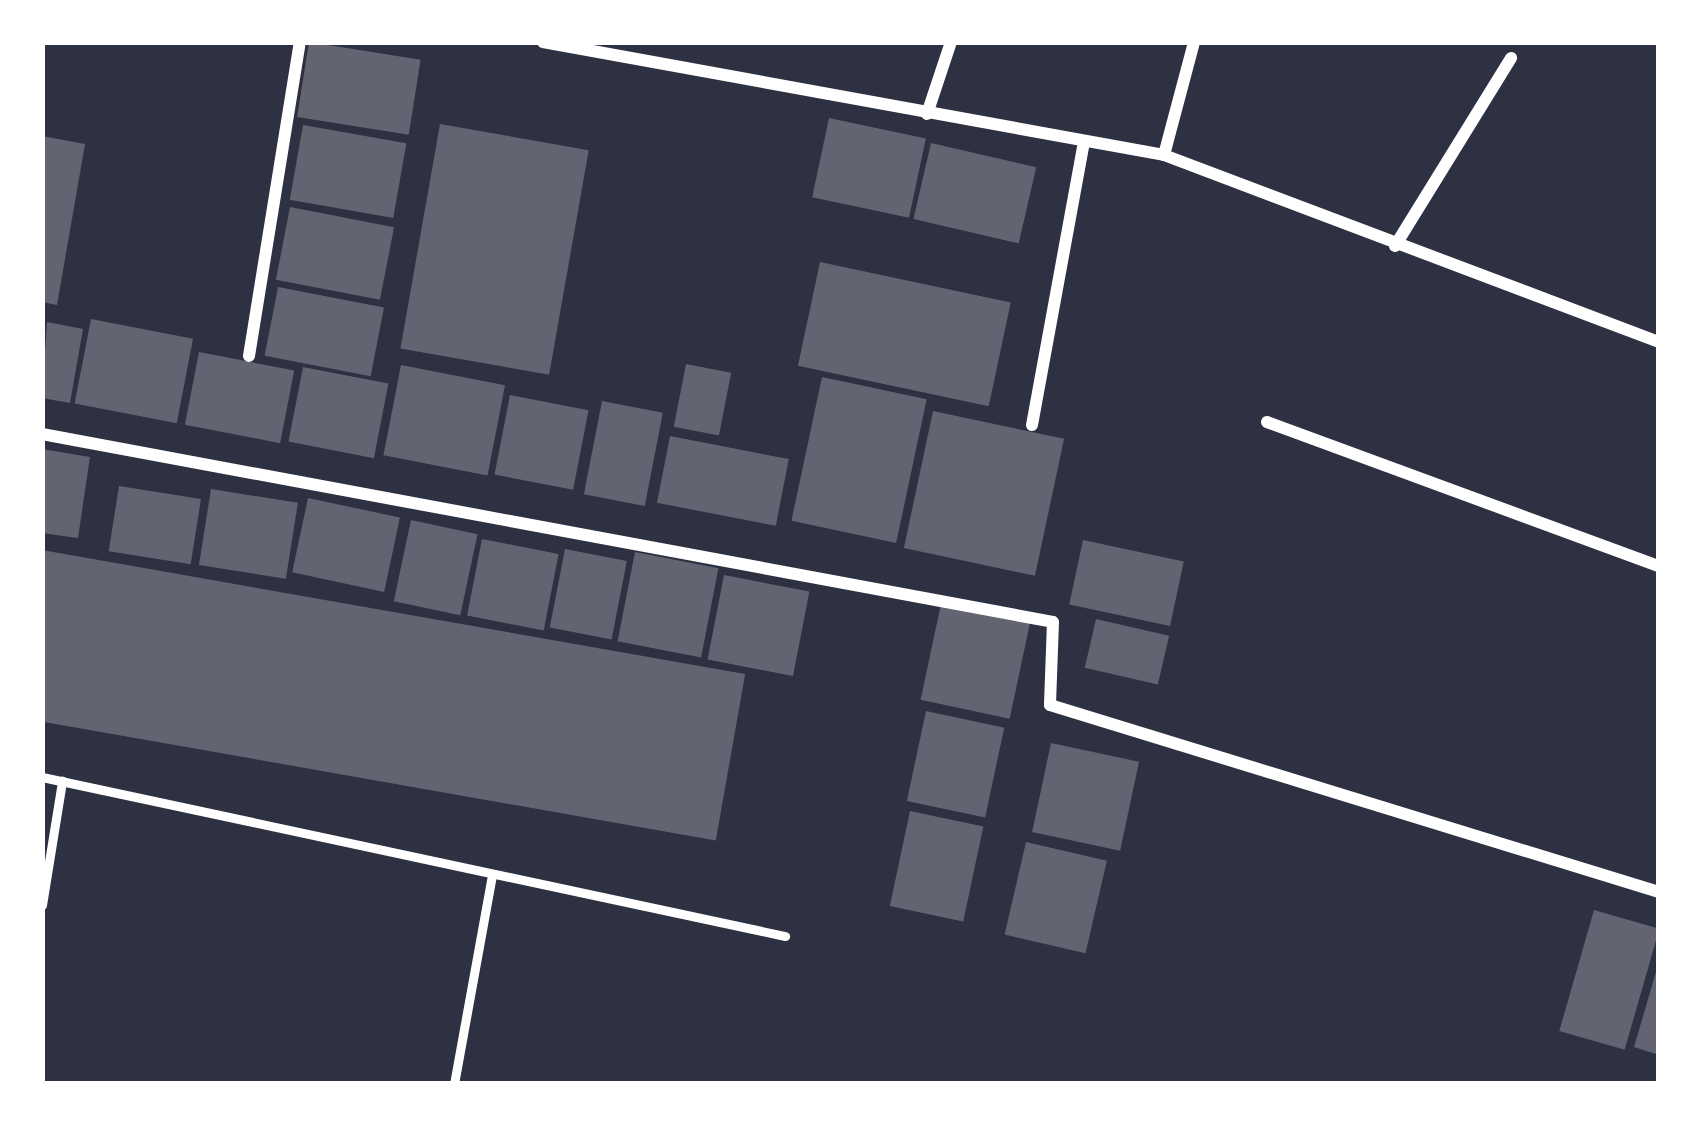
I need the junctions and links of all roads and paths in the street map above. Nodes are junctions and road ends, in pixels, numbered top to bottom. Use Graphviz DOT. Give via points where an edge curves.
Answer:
graph roads {
  1 [pos="299,42"];
  2 [pos="543,42"];
  3 [pos="951,42"];
  4 [pos="1194,42"];
  5 [pos="1511,58"];
  6 [pos="927,114"];
  7 [pos="1084,142"];
  8 [pos="1164,155"];
  9 [pos="1396,246"];
  10 [pos="1659,325"];
  11 [pos="1656,341"];
  12 [pos="249,356"];
  13 [pos="1267,422"];
  14 [pos="1031,425"];
  15 [pos="42,434"];
  16 [pos="1659,566"];
  17 [pos="42,777"];
  18 [pos="62,782"];
  19 [pos="492,874"];
  20 [pos="1659,892"];
  21 [pos="42,905"];
  22 [pos="785,936"];
  23 [pos="454,1084"];
  1 -- 12 [label="street"];
  2 -- 6 [label="street"];
  3 -- 6 [label="street"];
  4 -- 8 [label="street"];
  5 -- 9 [label="street"];
  6 -- 7 [label="street"];
  7 -- 8 [label="street"];
  7 -- 14 [label="street"];
  8 -- 9 [label="street"];
  9 -- 11 [label="street"];
  10 -- 11 [label="street"];
  13 -- 16 [label="street"];
  15 -- 20 [label="street" via="1052,622 1050,705"];
  17 -- 18 [label="lane"];
  18 -- 19 [label="lane"];
  18 -- 21 [label="lane"];
  19 -- 22 [label="lane"];
  19 -- 23 [label="lane"];
}
